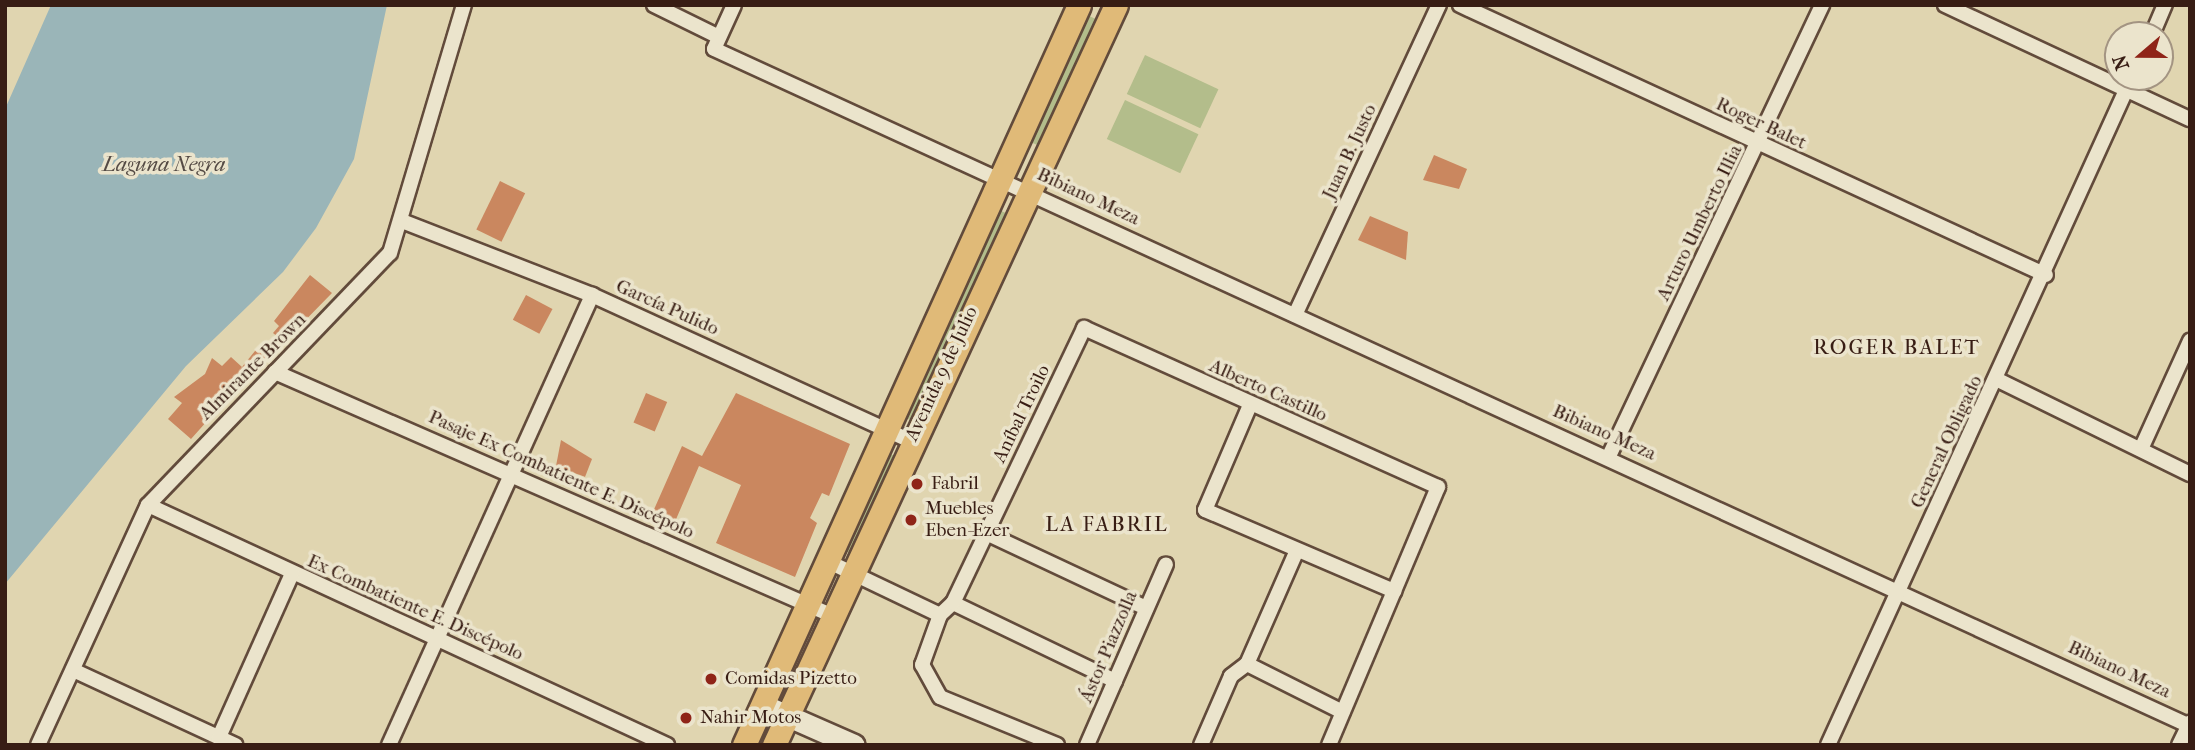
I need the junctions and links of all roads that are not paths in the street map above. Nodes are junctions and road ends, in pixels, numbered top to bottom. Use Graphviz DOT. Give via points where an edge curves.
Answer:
graph roads {
  1 [pos="464,5"];
  2 [pos="654,5"];
  3 [pos="734,5"];
  4 [pos="1079,5"];
  5 [pos="1116,5"];
  6 [pos="1439,5"];
  7 [pos="1460,5"];
  8 [pos="1822,5"];
  9 [pos="1945,5"];
  10 [pos="716,43"];
  11 [pos="2104,72"];
  12 [pos="2126,91"];
  13 [pos="2143,91"];
  14 [pos="2190,119"];
  15 [pos="1759,145"];
  16 [pos="1001,176"];
  17 [pos="1026,190"];
  18 [pos="401,220"];
  19 [pos="2046,275"];
  20 [pos="593,295"];
  21 [pos="1296,315"];
  22 [pos="1084,328"];
  23 [pos="2190,341"];
  24 [pos="275,372"];
  25 [pos="1998,380"];
  26 [pos="1250,405"];
  27 [pos="887,429"];
  28 [pos="911,441"];
  29 [pos="2141,449"];
  30 [pos="1609,456"];
  31 [pos="2190,474"];
  32 [pos="513,475"];
  33 [pos="148,505"];
  34 [pos="986,533"];
  35 [pos="1297,550"];
  36 [pos="827,561"];
  37 [pos="1166,564"];
  38 [pos="851,573"];
  39 [pos="292,574"];
  40 [pos="1900,589"];
  41 [pos="1394,591"];
  42 [pos="953,603"];
  43 [pos="808,604"];
  44 [pos="1146,608"];
  45 [pos="831,615"];
  46 [pos="940,615"];
  47 [pos="439,639"];
  48 [pos="1247,664"];
  49 [pos="72,670"];
  50 [pos="1115,681"];
  51 [pos="762,705"];
  52 [pos="1343,712"];
  53 [pos="787,716"];
  54 [pos="2189,724"];
  55 [pos="219,737"];
  56 [pos="37,745"];
  57 [pos="235,745"];
  58 [pos="389,745"];
  59 [pos="667,745"];
  60 [pos="744,745"];
  61 [pos="774,745"];
  62 [pos="854,745"];
  63 [pos="1057,745"];
  64 [pos="1087,745"];
  65 [pos="1201,745"];
  66 [pos="1329,745"];
  67 [pos="1828,745"];
  68 [pos="2179,745"];
  1 -- 18 [label="street, Almirante Brown"];
  2 -- 10 [label="street, Bibiano Meza"];
  3 -- 10 [label="street"];
  4 -- 16 [label="main road, Avenida 9 de Julio"];
  5 -- 17 [label="main road, Avenida 9 de Julio"];
  6 -- 21 [label="street, Juan B. Justo"];
  7 -- 15 [label="street, Roger Balet"];
  8 -- 15 [label="street, Arturo Umberto Illia"];
  9 -- 11 [label="street"];
  10 -- 16 [label="street, Bibiano Meza"];
  12 -- 19 [label="street, General Obligado"];
  13 -- 14 [label="street"];
  15 -- 19 [label="street, Roger Balet"];
  15 -- 30 [label="street, Arturo Umberto Illia"];
  16 -- 17 [label="street, Bibiano Meza"];
  16 -- 27 [label="main road, Avenida 9 de Julio"];
  17 -- 21 [label="street, Bibiano Meza"];
  17 -- 28 [label="main road, Avenida 9 de Julio"];
  18 -- 20 [label="street, García Pulido"];
  18 -- 24 [label="street, Almirante Brown" via="390,253"];
  19 -- 25 [label="street, General Obligado"];
  20 -- 27 [label="street, García Pulido"];
  20 -- 32 [label="street"];
  21 -- 30 [label="street, Bibiano Meza"];
  22 -- 26 [label="street, Alberto Castillo"];
  22 -- 34 [label="street, Aníbal Troilo"];
  23 -- 29 [label="street"];
  24 -- 32 [label="street, Pasaje Ex Combatiente E. Discépolo"];
  24 -- 33 [label="street, Almirante Brown"];
  25 -- 29 [label="street"];
  25 -- 40 [label="street, General Obligado"];
  26 -- 35 [label="street" via="1205,510"];
  26 -- 41 [label="street, Alberto Castillo" via="1438,486"];
  27 -- 28 [label="street, García Pulido"];
  27 -- 36 [label="main road, Avenida 9 de Julio"];
  28 -- 38 [label="main road, Avenida 9 de Julio"];
  29 -- 31 [label="street"];
  30 -- 40 [label="street, Bibiano Meza"];
  32 -- 43 [label="street, Pasaje Ex Combatiente E. Discépolo"];
  32 -- 47 [label="street"];
  33 -- 39 [label="street, Ex Combatiente E. Discépolo"];
  33 -- 49 [label="street, Almirante Brown"];
  34 -- 42 [label="street, Aníbal Troilo"];
  34 -- 44 [label="street"];
  35 -- 41 [label="street"];
  35 -- 48 [label="street"];
  36 -- 38 [label="street"];
  36 -- 43 [label="main road, Avenida 9 de Julio"];
  37 -- 44 [label="street, Ástor Piazzolla"];
  38 -- 45 [label="main road, Avenida 9 de Julio"];
  38 -- 46 [label="street"];
  39 -- 47 [label="street, Ex Combatiente E. Discépolo"];
  39 -- 55 [label="street"];
  40 -- 54 [label="street, Bibiano Meza"];
  40 -- 67 [label="street, General Obligado"];
  41 -- 52 [label="street"];
  42 -- 46 [label="street, Aníbal Troilo"];
  42 -- 50 [label="street"];
  43 -- 45 [label="street, Pasaje Ex Combatiente E. Discépolo"];
  43 -- 51 [label="main road, Avenida 9 de Julio"];
  44 -- 50 [label="street, Ástor Piazzolla"];
  45 -- 53 [label="main road, Avenida 9 de Julio"];
  46 -- 63 [label="street, Aníbal Troilo" via="922,665 940,697"];
  47 -- 58 [label="street"];
  47 -- 59 [label="street, Ex Combatiente E. Discépolo"];
  48 -- 52 [label="street"];
  48 -- 65 [label="street" via="1231,676"];
  49 -- 55 [label="street"];
  49 -- 56 [label="street, Almirante Brown"];
  50 -- 64 [label="street, Ástor Piazzolla"];
  51 -- 53 [label="street"];
  51 -- 60 [label="main road, Avenida 9 de Julio"];
  52 -- 66 [label="street"];
  53 -- 61 [label="main road, Avenida 9 de Julio"];
  53 -- 62 [label="street"];
  54 -- 68 [label="street"];
  55 -- 57 [label="street"];
}
